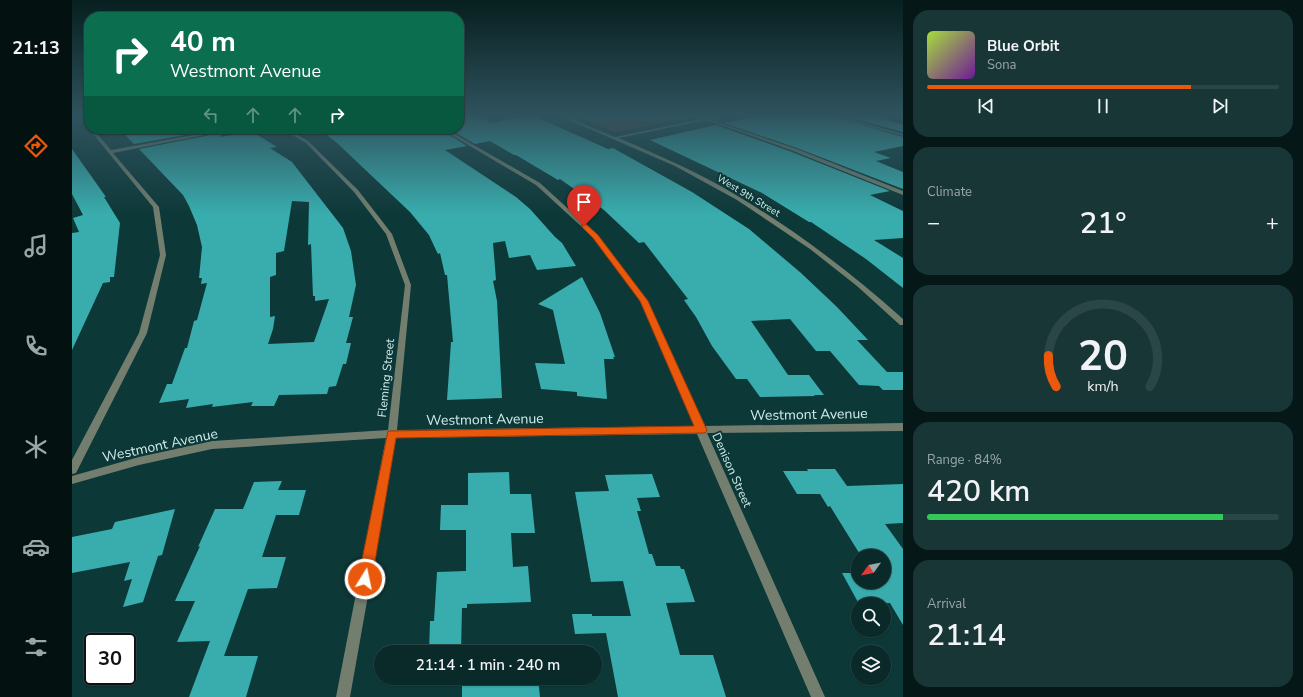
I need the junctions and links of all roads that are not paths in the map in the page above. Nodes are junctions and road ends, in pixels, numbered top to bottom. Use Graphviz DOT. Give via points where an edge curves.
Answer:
graph roads {
  1 [pos="108,150"];
  2 [pos="123,150"];
  3 [pos="315,150"];
  4 [pos="479,150"];
  5 [pos="639,150"];
  6 [pos="794,150"];
  7 [pos="110,152"];
  8 [pos="903,194"];
  9 [pos="903,323"];
  10 [pos="903,427"];
  11 [pos="701,430"];
  12 [pos="392,434"];
  13 [pos="72,470"];
  14 [pos="72,480"];
  15 [pos="343,697"];
  16 [pos="818,697"];
  1 -- 7 [label="street"];
  2 -- 7 [label="street"];
  3 -- 12 [label="street, Fleming Street" via="356,191 389,234 408,285"];
  4 -- 11 [label="street, Denison Street" via="538,184 596,236 644,301"];
  5 -- 9 [label="street, West 9th Street" via="713,184 773,220 868,290"];
  6 -- 8 [label="street"];
  7 -- 13 [label="street" via="156,207 163,255 143,333"];
  10 -- 11 [label="street, Westmont Avenue"];
  11 -- 12 [label="street, Westmont Avenue"];
  11 -- 16 [label="street, Denison Street"];
  12 -- 14 [label="street, Westmont Avenue" via="212,446 139,461"];
  12 -- 15 [label="street, Fleming Street"];
}
